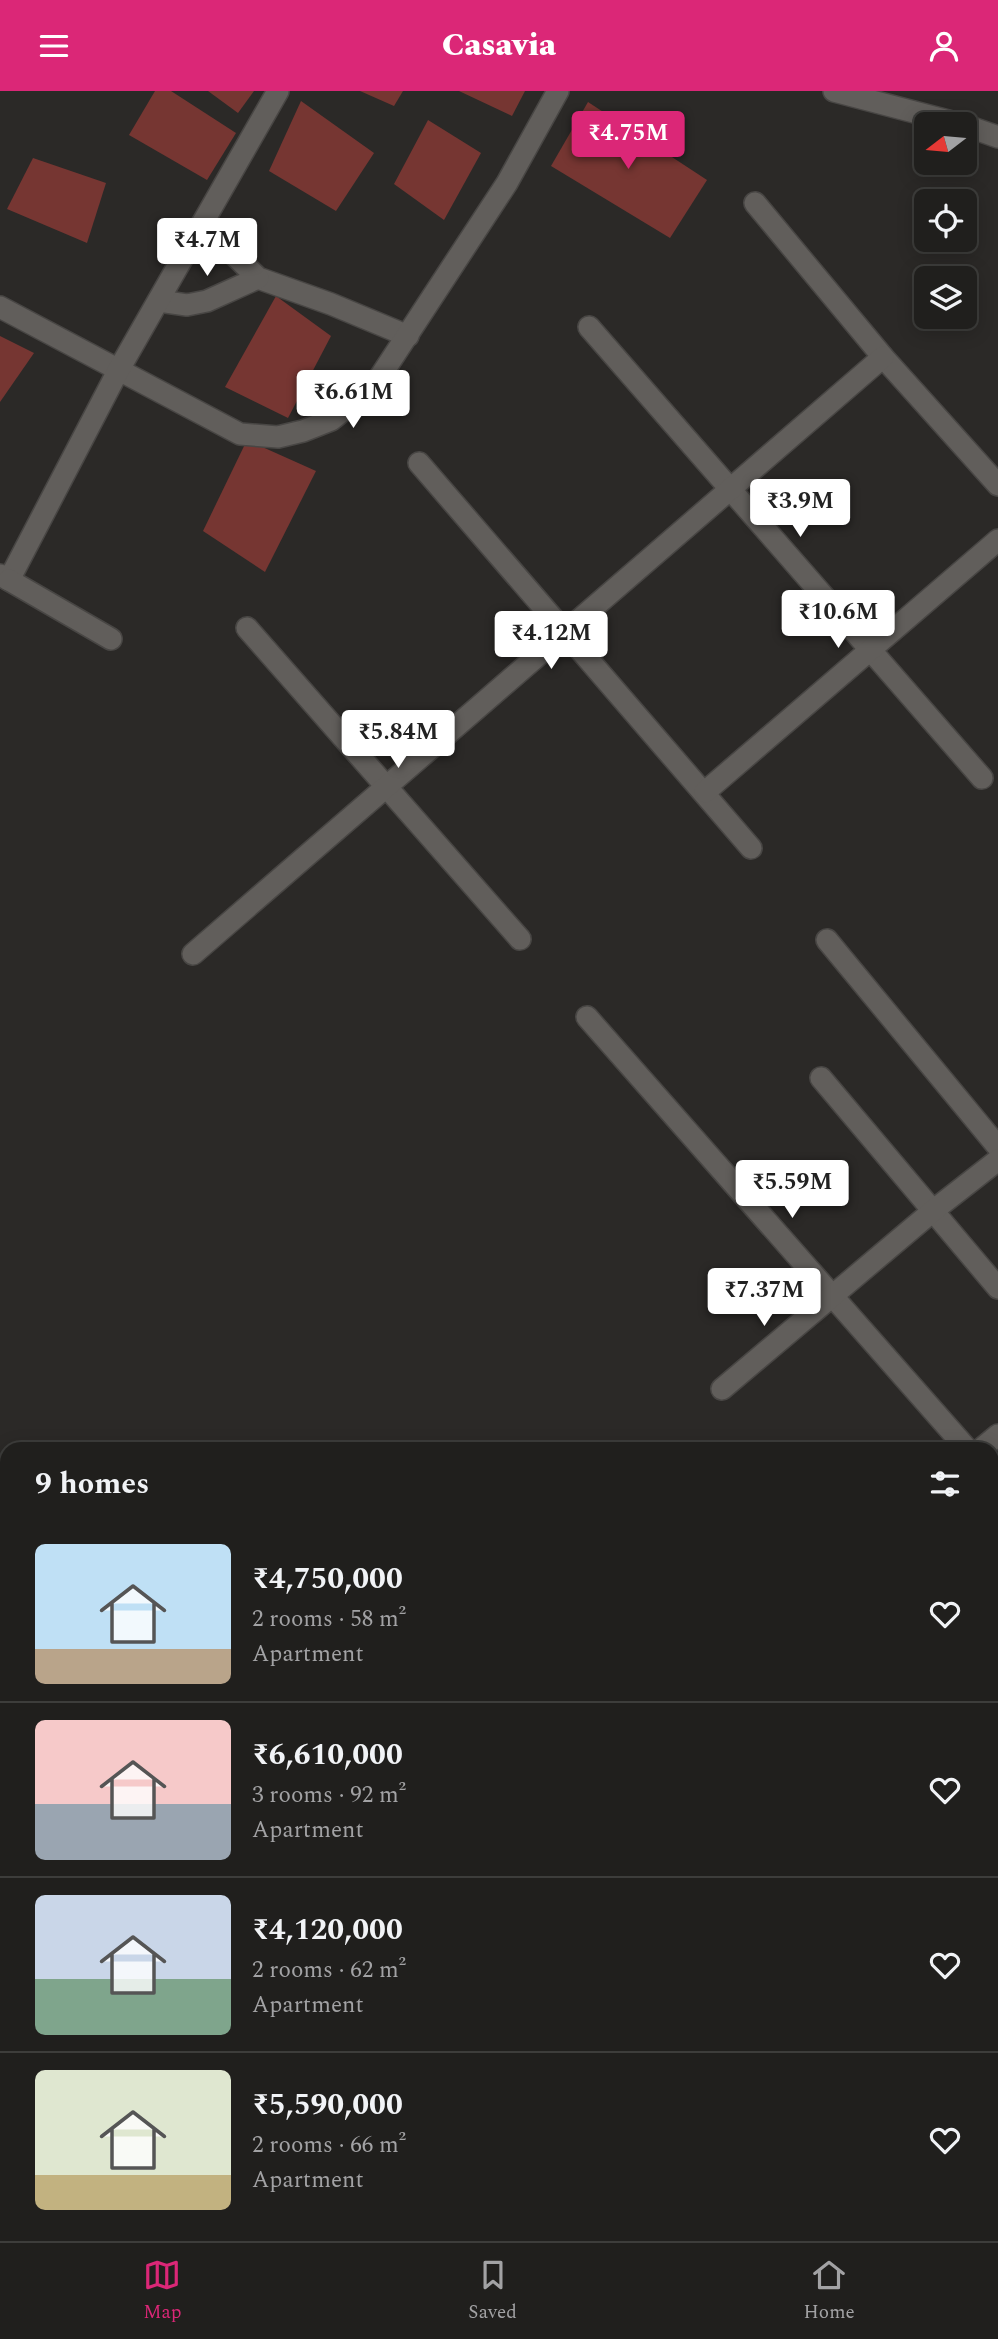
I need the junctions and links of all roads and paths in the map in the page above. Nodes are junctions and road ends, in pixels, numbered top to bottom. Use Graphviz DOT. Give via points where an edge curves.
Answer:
graph roads {
  1 [pos="278,91"];
  2 [pos="558,91"];
  3 [pos="834,91"];
  4 [pos="914,112"];
  5 [pos="977,130"];
  6 [pos="998,138"];
  7 [pos="755,203"];
  8 [pos="202,224"];
  9 [pos="258,278"];
  10 [pos="159,300"];
  11 [pos="0,307"];
  12 [pos="589,327"];
  13 [pos="408,336"];
  14 [pos="883,357"];
  15 [pos="118,371"];
  16 [pos="419,463"];
  17 [pos="998,485"];
  18 [pos="729,489"];
  19 [pos="998,540"];
  20 [pos="5,578"];
  21 [pos="247,628"];
  22 [pos="564,632"];
  23 [pos="111,639"];
  24 [pos="870,650"];
  25 [pos="982,778"];
  26 [pos="385,787"];
  27 [pos="705,792"];
  28 [pos="751,848"];
  29 [pos="520,939"];
  30 [pos="827,940"];
  31 [pos="192,954"];
  32 [pos="587,1017"];
  33 [pos="821,1078"];
  34 [pos="998,1147"];
  35 [pos="998,1160"];
  36 [pos="934,1210"];
  37 [pos="998,1288"];
  38 [pos="832,1298"];
  39 [pos="722,1389"];
  40 [pos="961,1442"];
  1 -- 8 [label="street"];
  2 -- 13 [label="street" via="507,183"];
  3 -- 4 [label="street"];
  5 -- 6 [label="street"];
  7 -- 14 [label="street"];
  8 -- 9 [label="street"];
  8 -- 10 [label="street"];
  9 -- 10 [label="street" via="207,301 187,305"];
  9 -- 13 [label="street"];
  10 -- 15 [label="street"];
  11 -- 15 [label="street"];
  12 -- 18 [label="street"];
  13 -- 15 [label="street" via="374,386 331,420 278,437 240,433"];
  14 -- 17 [label="street"];
  14 -- 18 [label="street"];
  15 -- 20 [label="street"];
  16 -- 22 [label="street"];
  18 -- 22 [label="street"];
  18 -- 24 [label="street"];
  19 -- 24 [label="street"];
  20 -- 23 [label="street"];
  21 -- 26 [label="street"];
  22 -- 26 [label="street"];
  22 -- 27 [label="street"];
  24 -- 25 [label="street"];
  24 -- 27 [label="street"];
  26 -- 29 [label="street"];
  26 -- 31 [label="street"];
  27 -- 28 [label="street"];
  30 -- 34 [label="street"];
  32 -- 38 [label="street"];
  33 -- 36 [label="street"];
  35 -- 36 [label="street"];
  36 -- 37 [label="street"];
  36 -- 38 [label="street"];
  38 -- 39 [label="street"];
  38 -- 40 [label="street"];
}
